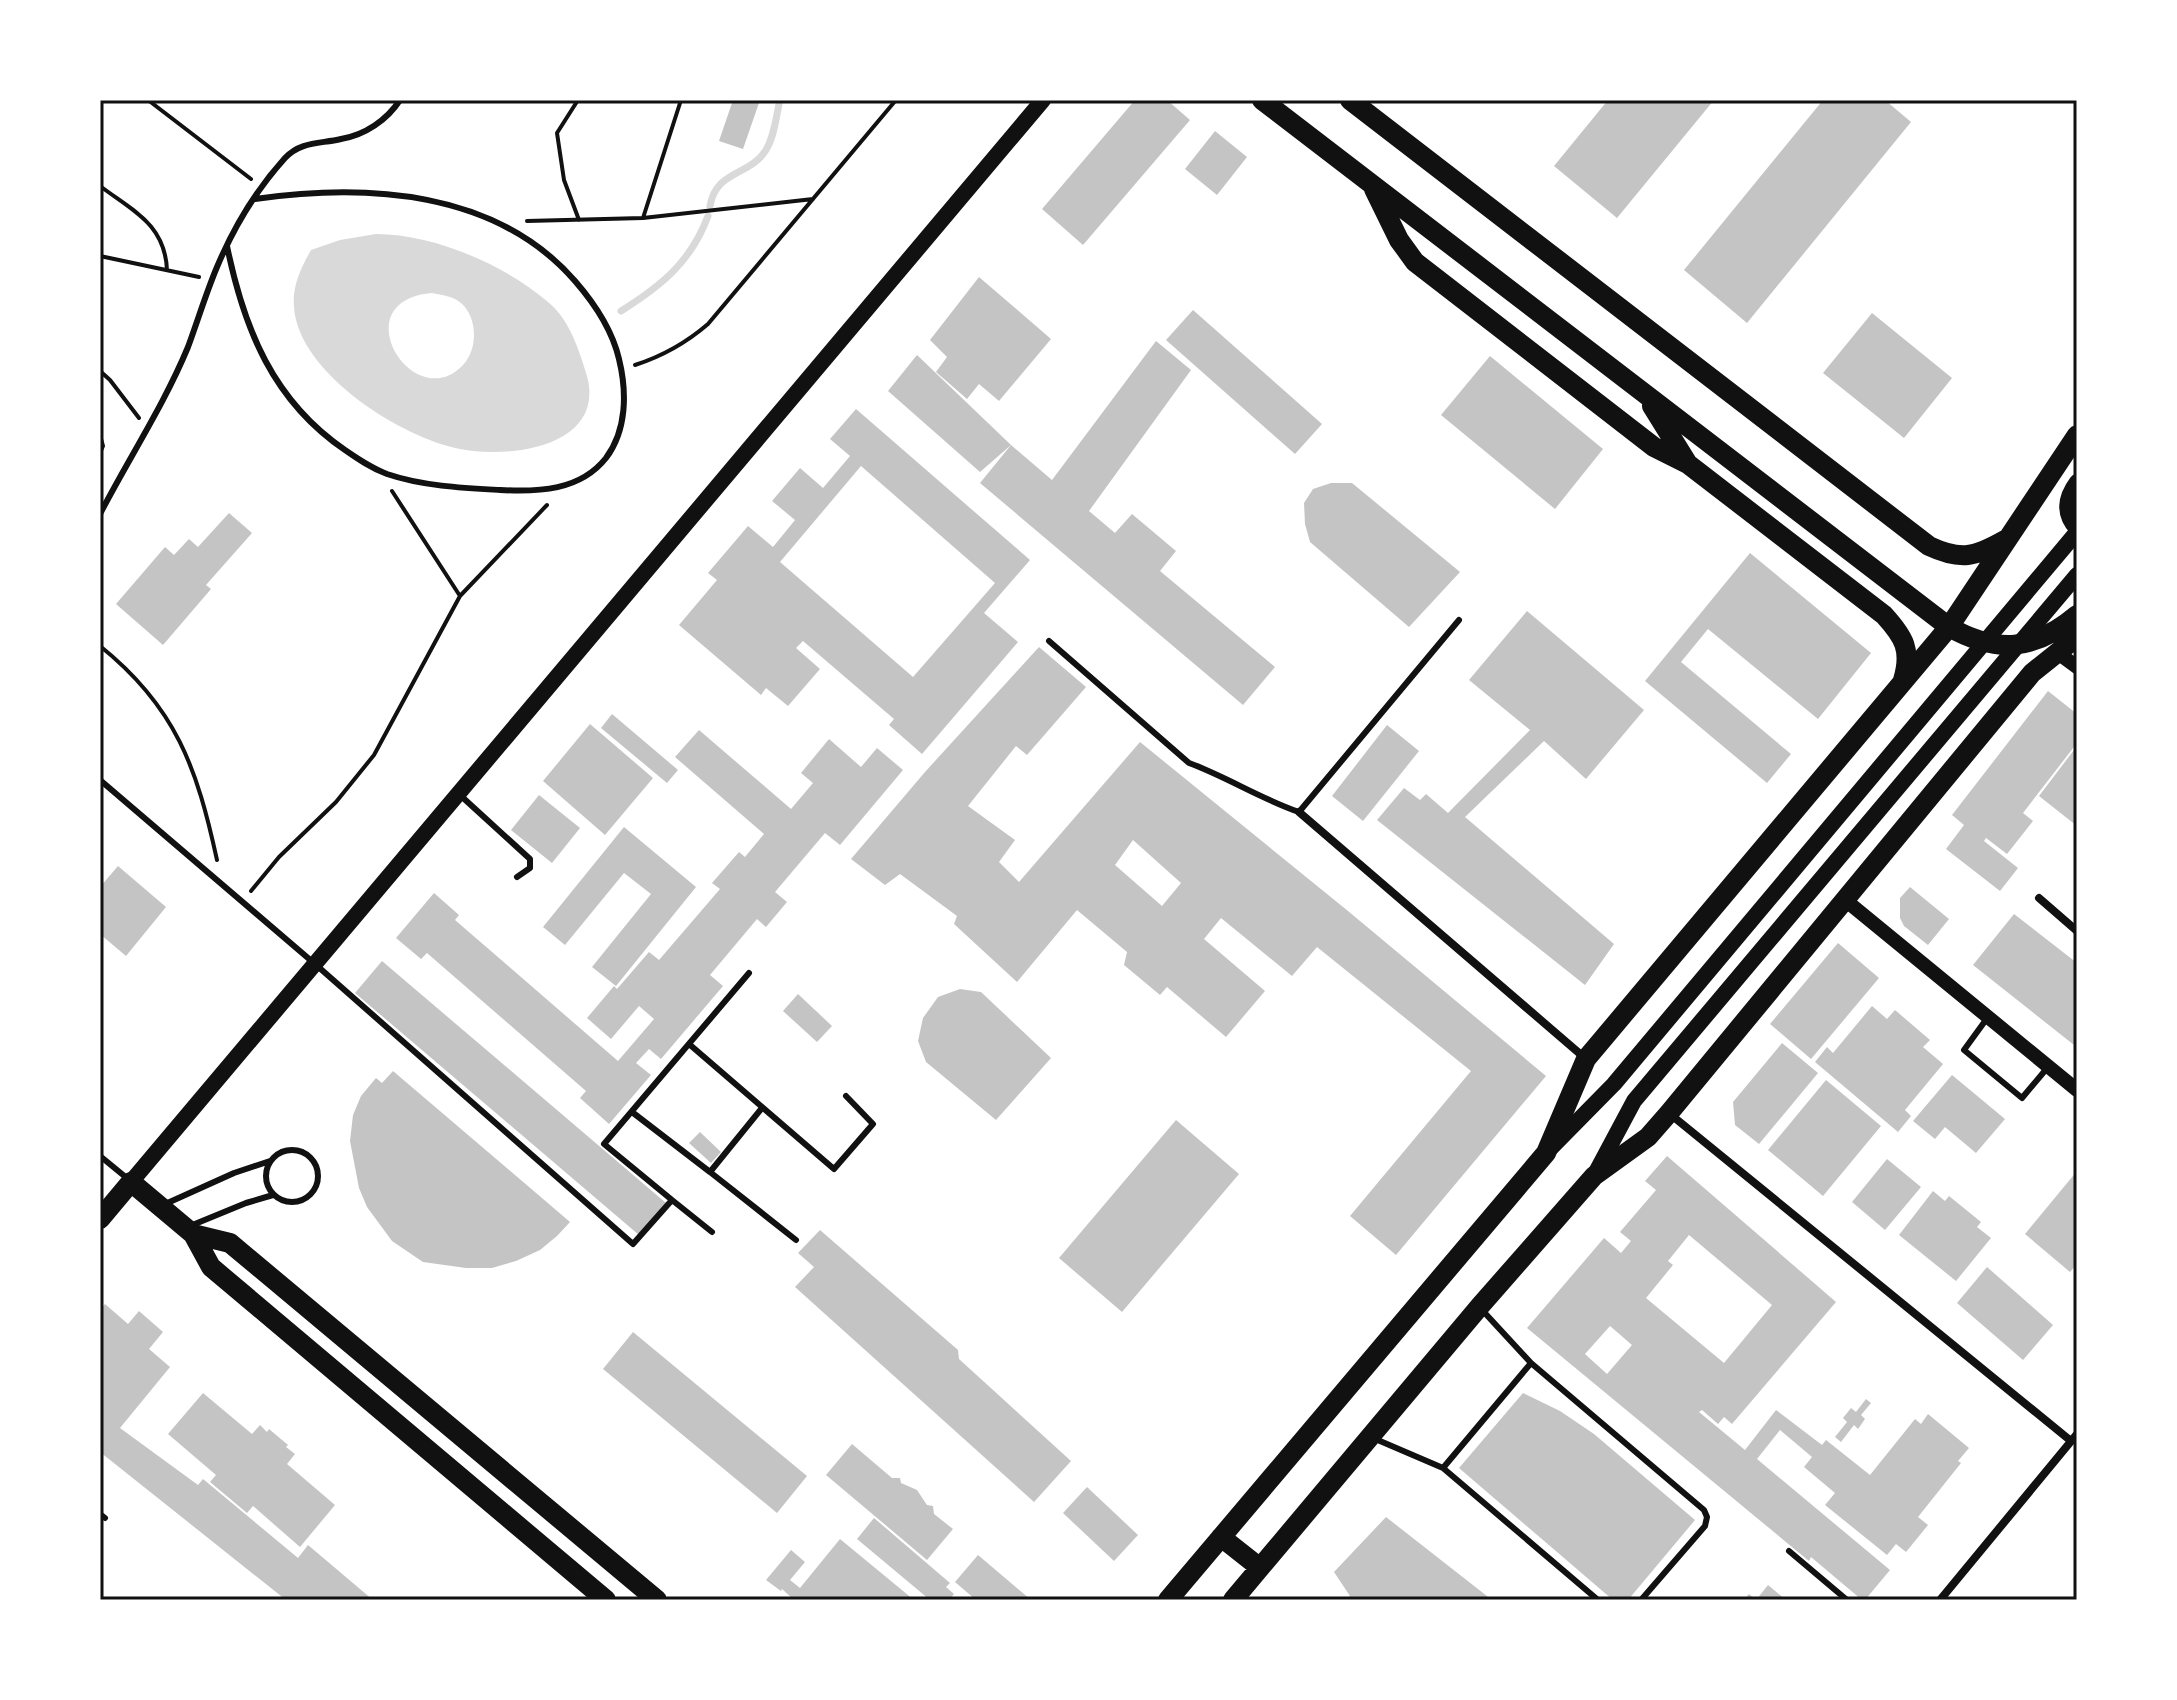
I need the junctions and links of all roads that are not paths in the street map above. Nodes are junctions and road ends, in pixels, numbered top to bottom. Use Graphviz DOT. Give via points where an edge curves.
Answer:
graph roads {
  1 [pos="400,100"];
  2 [pos="1043,100"];
  3 [pos="1262,100"];
  4 [pos="1350,100"];
  5 [pos="1373,186"];
  6 [pos="255,199"];
  7 [pos="227,246"];
  8 [pos="1643,393"];
  9 [pos="2077,435"];
  10 [pos="1688,464"];
  11 [pos="2077,482"];
  12 [pos="100,514"];
  13 [pos="2077,531"];
  14 [pos="2008,538"];
  15 [pos="2077,575"];
  16 [pos="2077,615"];
  17 [pos="1459,620"];
  18 [pos="1949,627"];
  19 [pos="2077,637"];
  20 [pos="1049,641"];
  21 [pos="2058,653"];
  22 [pos="2077,667"];
  23 [pos="1902,683"];
  24 [pos="100,780"];
  25 [pos="458,793"];
  26 [pos="1299,812"];
  27 [pos="517,877"];
  28 [pos="2039,898"];
  29 [pos="1844,899"];
  30 [pos="2077,931"];
  31 [pos="315,964"];
  32 [pos="749,973"];
  33 [pos="1988,1017"];
  34 [pos="689,1044"];
  35 [pos="1586,1059"];
  36 [pos="2048,1066"];
  37 [pos="2077,1090"];
  38 [pos="846,1096"];
  39 [pos="762,1108"];
  40 [pos="632,1112"];
  41 [pos="1669,1113"];
  42 [pos="1546,1153"];
  43 [pos="100,1156"];
  44 [pos="270,1161"];
  45 [pos="710,1172"];
  46 [pos="1594,1176"];
  47 [pos="131,1182"];
  48 [pos="273,1195"];
  49 [pos="672,1200"];
  50 [pos="161,1206"];
  51 [pos="100,1219"];
  52 [pos="190,1230"];
  53 [pos="712,1232"];
  54 [pos="796,1240"];
  55 [pos="1480,1306"];
  56 [pos="1531,1363"];
  57 [pos="1370,1436"];
  58 [pos="2074,1437"];
  59 [pos="1443,1468"];
  60 [pos="568,1526"];
  61 [pos="1221,1537"];
  62 [pos="547,1551"];
  63 [pos="1789,1551"];
  64 [pos="1259,1567"];
  65 [pos="606,1600"];
  66 [pos="657,1600"];
  67 [pos="1168,1600"];
  68 [pos="1233,1600"];
  69 [pos="1598,1600"];
  70 [pos="1641,1600"];
  71 [pos="1847,1600"];
  72 [pos="1940,1600"];
  1 -- 6 [label="lane" via="384,119 357,135 297,149"];
  2 -- 25 [label="main road"];
  3 -- 5 [label="main road"];
  4 -- 14 [label="main road" via="1929,546 1967,556"];
  5 -- 8 [label="main road"];
  5 -- 10 [label="main road" via="1415,262 1654,447"];
  6 -- 7 [label="lane"];
  6 -- 7 [label="lane" via="329,191 401,195 472,212 540,248 583,290 613,339 624,409 615,444 596,468 565,485 534,492 437,484 379,471 335,443 284,393 245,316"];
  7 -- 12 [label="lane" via="188,347"];
  8 -- 10 [label="main road"];
  8 -- 18 [label="main road"];
  9 -- 14 [label="main road"];
  10 -- 23 [label="main road" via="1884,615 1907,647"];
  11 -- 13 [label="main road" via="2067,507"];
  13 -- 42 [label="main road" via="1614,1084"];
  14 -- 18 [label="main road"];
  15 -- 46 [label="main road" via="1634,1101"];
  16 -- 18 [label="main road" via="2043,638 2005,646"];
  17 -- 26 [label="lane"];
  18 -- 23 [label="main road"];
  19 -- 21 [label="main road"];
  20 -- 26 [label="lane" via="1189,763"];
  21 -- 22 [label="street"];
  21 -- 29 [label="main road" via="2032,673"];
  23 -- 35 [label="main road"];
  24 -- 31 [label="lane"];
  25 -- 27 [label="lane" via="530,859 530,868"];
  25 -- 31 [label="main road"];
  26 -- 35 [label="street"];
  28 -- 30 [label="street"];
  29 -- 33 [label="street"];
  29 -- 41 [label="main road"];
  31 -- 47 [label="main road"];
  31 -- 49 [label="lane" via="633,1244"];
  32 -- 34 [label="lane"];
  33 -- 36 [label="street"];
  33 -- 36 [label="lane" via="1964,1050 2022,1098"];
  34 -- 39 [label="lane"];
  34 -- 40 [label="lane"];
  35 -- 42 [label="main road"];
  36 -- 37 [label="street"];
  38 -- 39 [label="lane" via="873,1124 834,1169"];
  39 -- 45 [label="lane"];
  40 -- 45 [label="lane"];
  40 -- 49 [label="lane" via="604,1144"];
  41 -- 46 [label="main road" via="1648,1137"];
  41 -- 58 [label="street"];
  42 -- 61 [label="main road"];
  43 -- 47 [label="lane"];
  44 -- 48 [label="lane" via="266,1179"];
  44 -- 48 [label="lane" via="285,1150 303,1152 319,1174 307,1198 290,1203"];
  44 -- 50 [label="lane"];
  45 -- 54 [label="lane"];
  46 -- 55 [label="main road"];
  47 -- 50 [label="main road"];
  47 -- 51 [label="main road"];
  48 -- 52 [label="lane"];
  49 -- 53 [label="lane"];
  50 -- 52 [label="main road"];
  52 -- 60 [label="main road" via="230,1243"];
  52 -- 62 [label="main road" via="211,1267"];
  55 -- 56 [label="lane"];
  55 -- 57 [label="main road"];
  56 -- 59 [label="lane"];
  56 -- 70 [label="lane" via="1704,1510 1705,1526"];
  57 -- 59 [label="lane"];
  57 -- 64 [label="main road"];
  58 -- 72 [label="street"];
  59 -- 69 [label="lane"];
  60 -- 62 [label="main road"];
  60 -- 66 [label="main road"];
  61 -- 64 [label="main road"];
  61 -- 67 [label="main road"];
  62 -- 65 [label="main road"];
  63 -- 71 [label="lane"];
  64 -- 68 [label="main road"];
}
